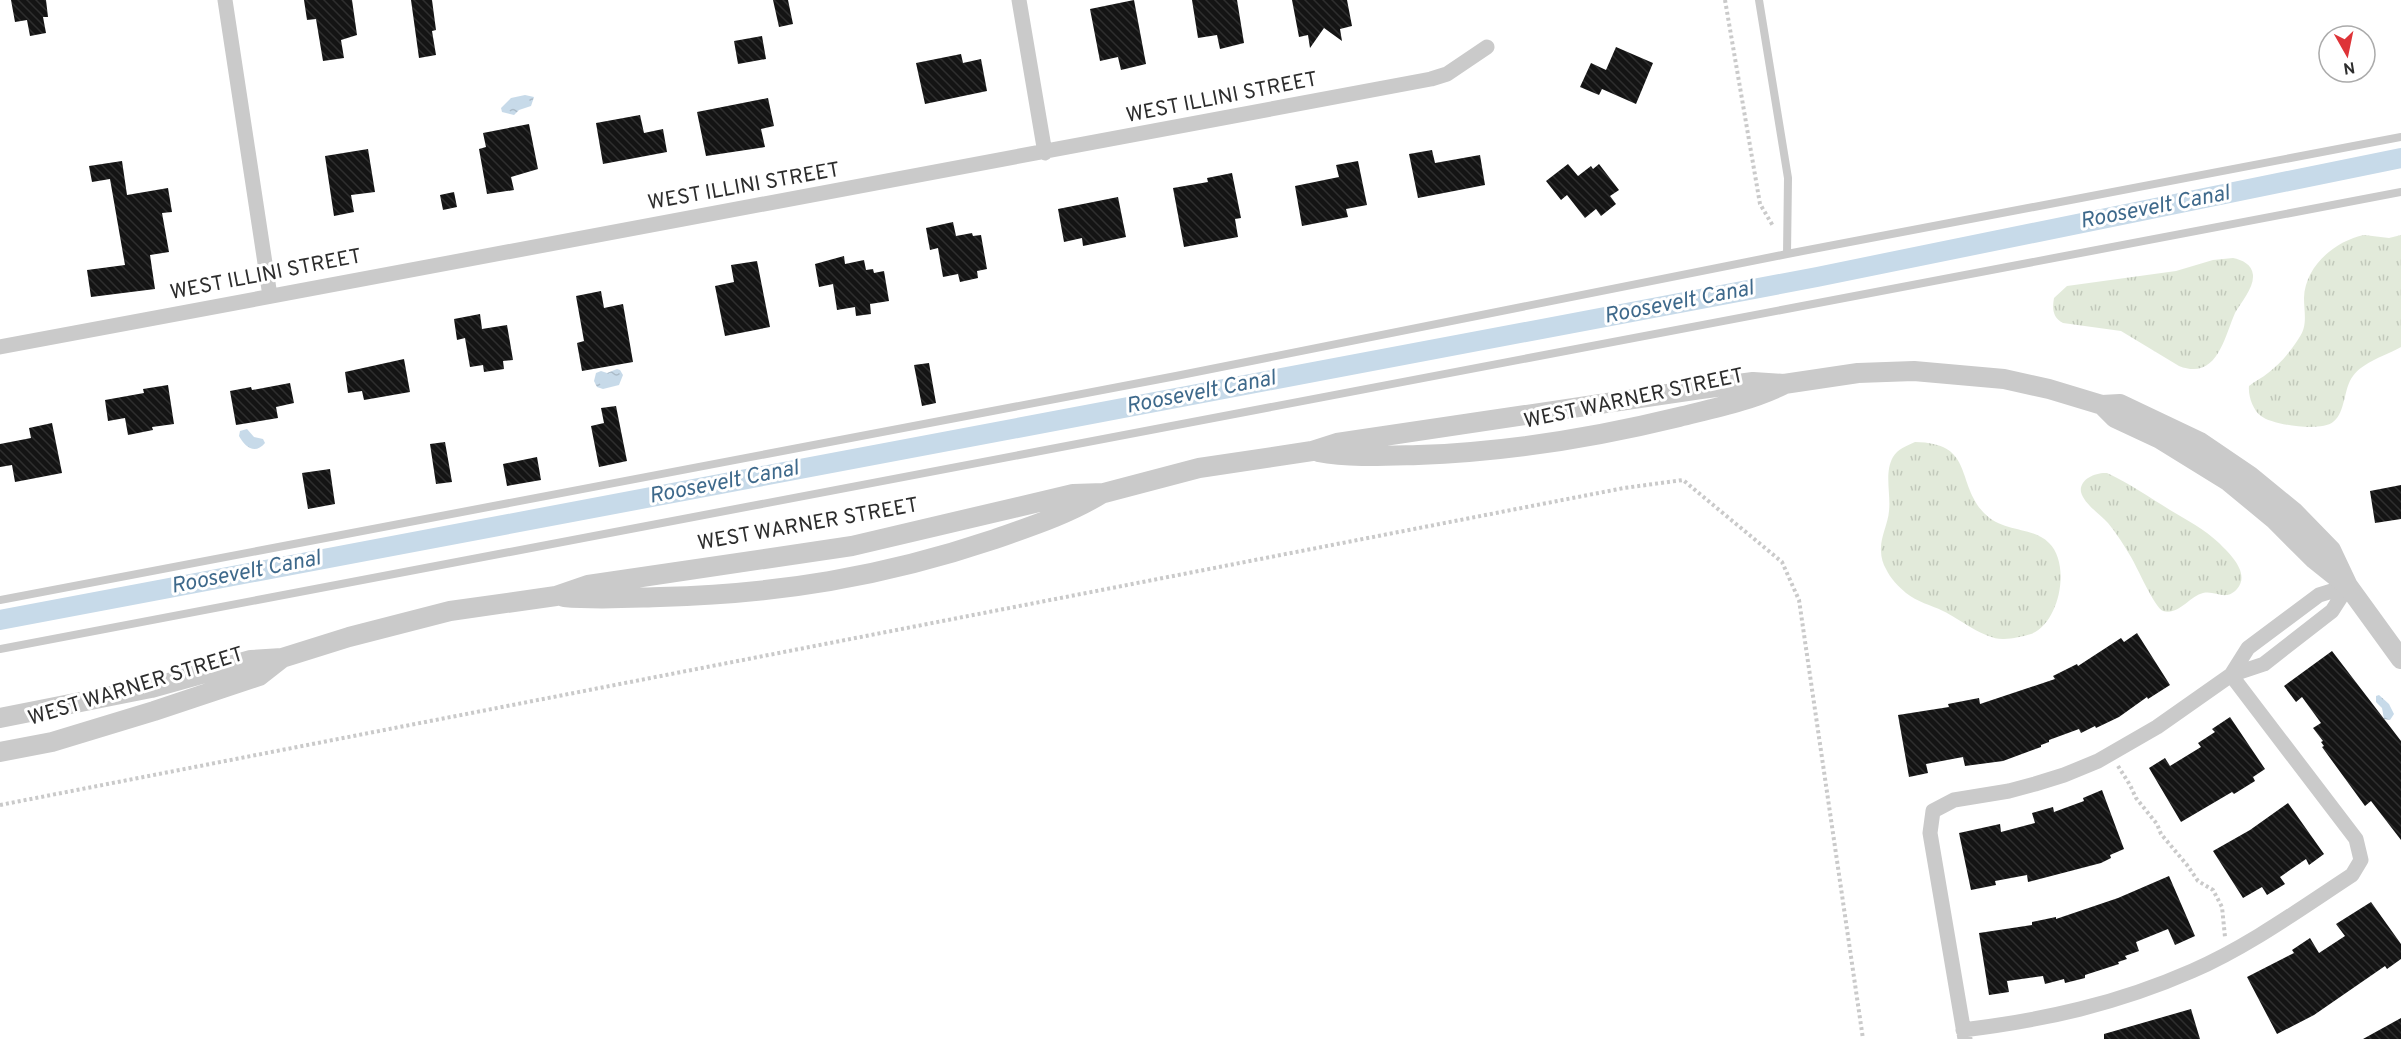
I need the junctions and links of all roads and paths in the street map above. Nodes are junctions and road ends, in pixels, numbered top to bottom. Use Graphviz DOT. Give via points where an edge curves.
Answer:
graph roads {
  1 [pos="225,0"];
  2 [pos="1019,0"];
  3 [pos="1725,0"];
  4 [pos="1760,0"];
  5 [pos="1487,47"];
  6 [pos="2401,137"];
  7 [pos="1045,153"];
  8 [pos="2401,192"];
  9 [pos="1787,254"];
  10 [pos="270,296"];
  11 [pos="0,346"];
  12 [pos="1784,384"];
  13 [pos="1312,451"];
  14 [pos="1104,493"];
  15 [pos="2348,586"];
  16 [pos="556,596"];
  17 [pos="0,600"];
  18 [pos="0,649"];
  19 [pos="282,658"];
  20 [pos="2401,659"];
  21 [pos="2231,675"];
  22 [pos="0,718"];
  23 [pos="0,752"];
  24 [pos="2118,765"];
  25 [pos="0,805"];
  26 [pos="2225,939"];
  27 [pos="1964,1035"];
  28 [pos="1863,1039"];
  1 -- 10 [label="street"];
  2 -- 7 [label="street"];
  3 -- 9 [label="path" via="1760,204"];
  4 -- 9 [label="lane" via="1788,178"];
  5 -- 7 [label="street, WEST ILLINI STREET" via="1442,76"];
  6 -- 9 [label="lane"];
  7 -- 10 [label="street, WEST ILLINI STREET"];
  8 -- 18 [label="lane"];
  9 -- 17 [label="lane" via="1188,374"];
  10 -- 11 [label="street, WEST ILLINI STREET"];
  12 -- 13 [label="street, WEST WARNER STREET" via="1753,382 1701,389"];
  12 -- 13 [label="street, WEST WARNER STREET" via="1728,405 1555,444 1430,455 1344,456"];
  12 -- 15 [label="street, WEST WARNER STREET" via="1858,373 1940,372 2004,379 2102,405 2121,404 2200,442 2250,476 2294,512 2331,550"];
  13 -- 14 [label="street, WEST WARNER STREET" via="1199,468"];
  14 -- 16 [label="street, WEST WARNER STREET" via="1073,494 852,546 588,585"];
  14 -- 16 [label="street, WEST WARNER STREET" via="1078,509 1026,528 870,575 735,594 593,600"];
  15 -- 20 [label="street, WEST WARNER STREET"];
  15 -- 21 [label="street" via="2332,611 2264,664"];
  15 -- 21 [label="street" via="2319,595 2248,648"];
  16 -- 19 [label="street, WEST WARNER STREET" via="450,611"];
  19 -- 22 [label="street, WEST WARNER STREET" via="251,660 151,688"];
  19 -- 23 [label="street, WEST WARNER STREET" via="259,676 154,711 51,742"];
  21 -- 27 [label="street" via="2157,727 2098,760 2035,784 1954,800 1933,812 1930,833"];
  21 -- 27 [label="street" via="2356,840 2361,860 2352,874 2284,919 2193,970 2086,1008"];
  24 -- 26 [label="path" via="2164,838 2198,881 2213,890 2222,907"];
  25 -- 28 [label="path" via="1624,488 1683,480 1782,562 1799,600"];
}
